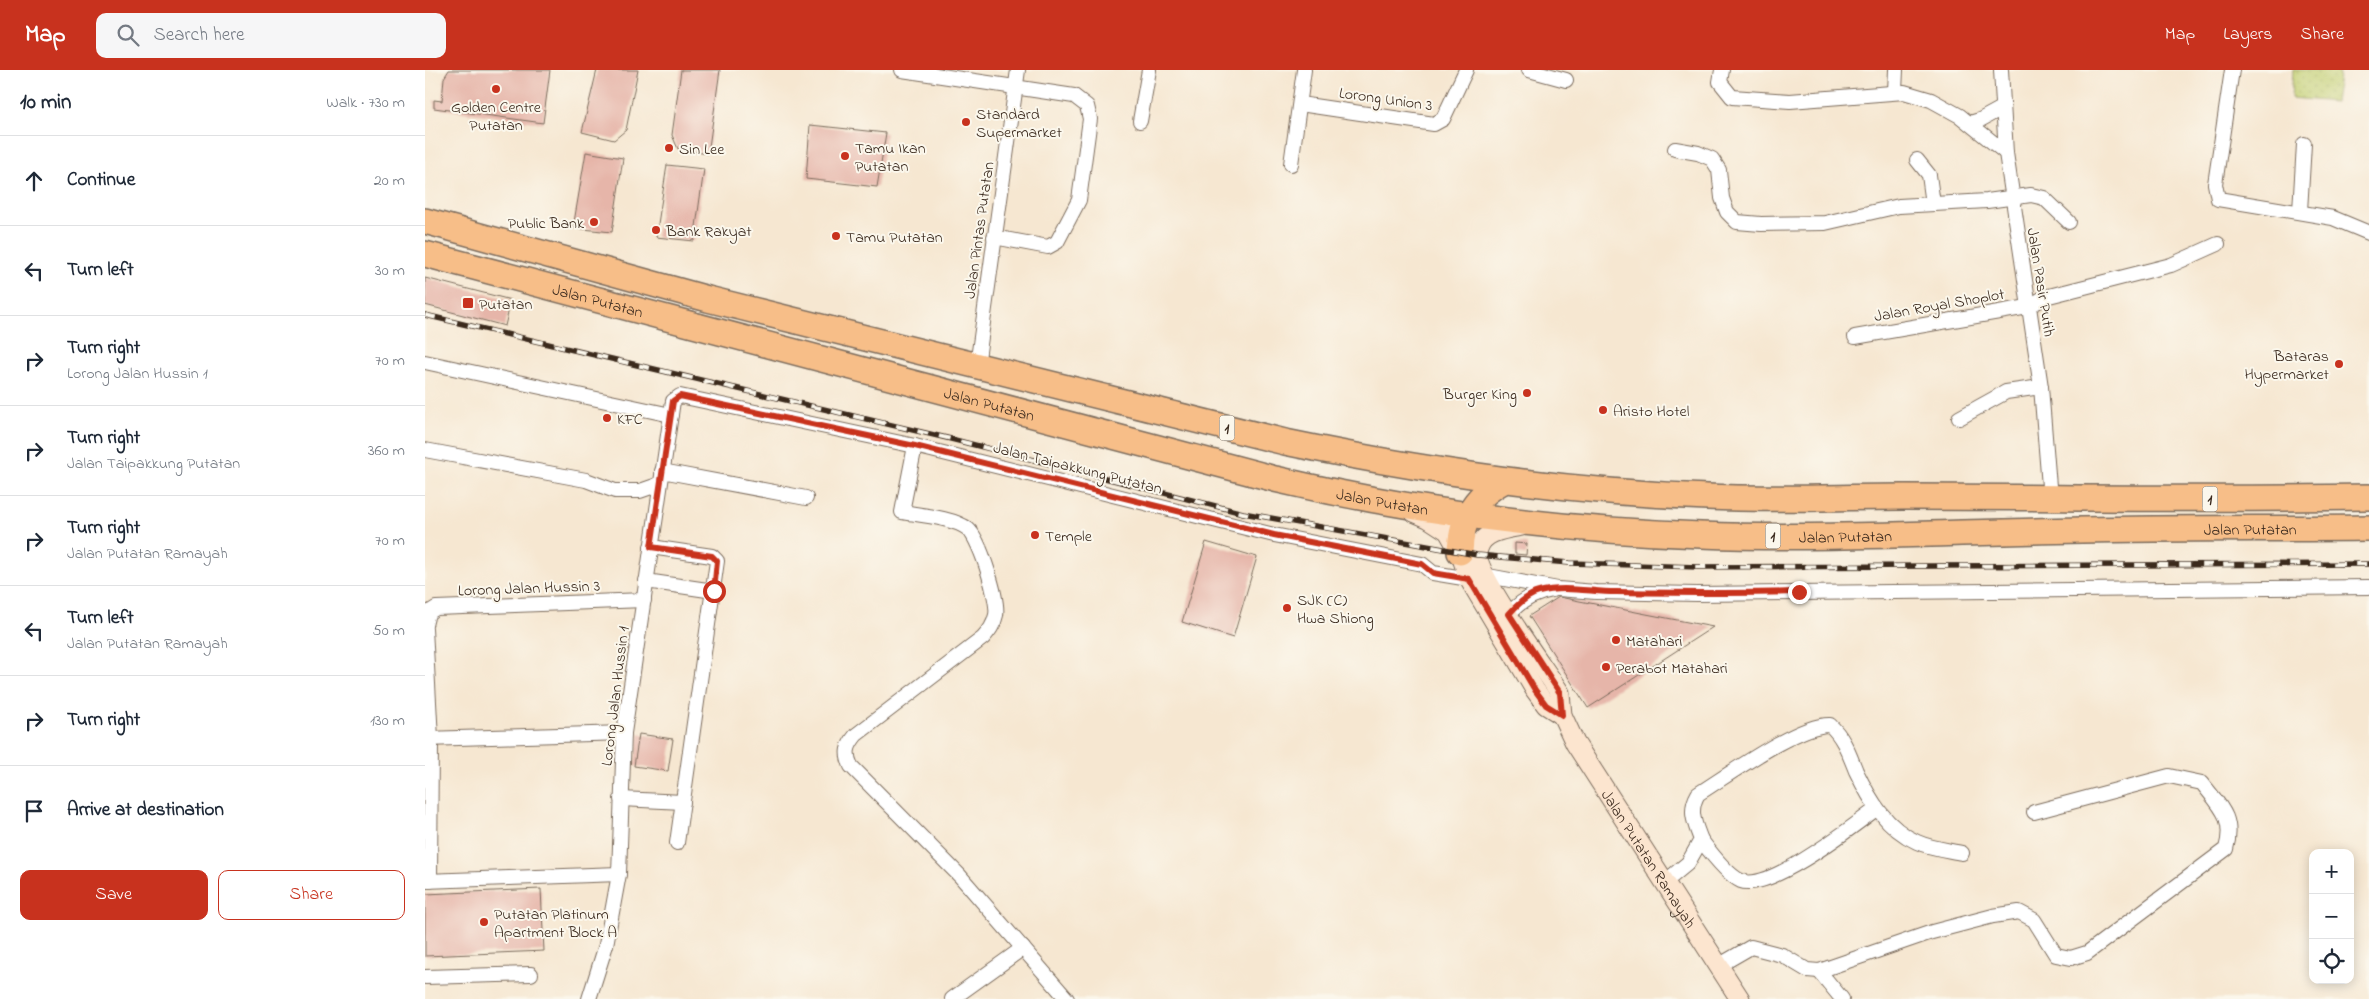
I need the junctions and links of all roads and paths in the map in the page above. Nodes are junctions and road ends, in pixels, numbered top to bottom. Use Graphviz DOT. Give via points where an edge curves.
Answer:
graph roads {
  1 [pos="903,70"];
  2 [pos="1019,70"];
  3 [pos="1149,70"];
  4 [pos="1305,70"];
  5 [pos="1466,70"];
  6 [pos="1529,70"];
  7 [pos="1722,70"];
  8 [pos="1896,70"];
  9 [pos="2001,70"];
  10 [pos="2232,70"];
  11 [pos="1566,80"];
  12 [pos="1015,88"];
  13 [pos="1895,91"];
  14 [pos="1299,104"];
  15 [pos="2002,108"];
  16 [pos="1140,122"];
  17 [pos="1970,123"];
  18 [pos="2305,144"];
  19 [pos="1675,150"];
  20 [pos="2006,153"];
  21 [pos="1917,160"];
  22 [pos="1291,164"];
  23 [pos="2011,198"];
  24 [pos="1933,204"];
  25 [pos="2300,211"];
  26 [pos="425,221"];
  27 [pos="2069,222"];
  28 [pos="2369,233"];
  29 [pos="995,237"];
  30 [pos="2218,244"];
  31 [pos="425,254"];
  32 [pos="2028,307"];
  33 [pos="1855,337"];
  34 [pos="425,362"];
  35 [pos="977,366"];
  36 [pos="2041,387"];
  37 [pos="675,398"];
  38 [pos="671,415"];
  39 [pos="1959,418"];
  40 [pos="915,446"];
  41 [pos="425,450"];
  42 [pos="1354,456"];
  43 [pos="661,478"];
  44 [pos="1505,480"];
  45 [pos="1349,496"];
  46 [pos="1904,497"];
  47 [pos="2369,497"];
  48 [pos="806,498"];
  49 [pos="2050,499"];
  50 [pos="1395,504"];
  51 [pos="1467,514"];
  52 [pos="1536,524"];
  53 [pos="2369,528"];
  54 [pos="2080,530"];
  55 [pos="1904,535"];
  56 [pos="651,547"];
  57 [pos="1460,552"];
  58 [pos="1476,577"];
  59 [pos="646,581"];
  60 [pos="2369,587"];
  61 [pos="1558,589"];
  62 [pos="714,591"];
  63 [pos="644,600"];
  64 [pos="1509,614"];
  65 [pos="425,625"];
  66 [pos="425,628"];
  67 [pos="1562,715"];
  68 [pos="624,733"];
  69 [pos="428,739"];
  70 [pos="621,798"];
  71 [pos="683,802"];
  72 [pos="1876,809"];
  73 [pos="2034,812"];
  74 [pos="1701,840"];
  75 [pos="677,843"];
  76 [pos="1962,853"];
  77 [pos="619,874"];
  78 [pos="428,881"];
  79 [pos="1665,882"];
  80 [pos="1023,948"];
  81 [pos="1718,966"];
  82 [pos="1819,971"];
  83 [pos="531,974"];
  84 [pos="425,977"];
  85 [pos="589,999"];
  86 [pos="952,999"];
  87 [pos="1067,999"];
  88 [pos="1740,999"];
  89 [pos="1842,999"];
  1 -- 12 [label="street"];
  2 -- 12 [label="street, Jalan Pintas Putatan"];
  3 -- 16 [label="street"];
  4 -- 14 [label="street"];
  5 -- 14 [label="street, Lorong Union 3" via="1443,119 1434,124"];
  6 -- 11 [label="street"];
  7 -- 13 [label="street" via="1720,82 1732,97 1790,101"];
  8 -- 13 [label="street"];
  9 -- 15 [label="street, Jalan Pasir Putih"];
  10 -- 25 [label="street" via="2215,184 2218,199"];
  12 -- 29 [label="street, Jalan Pintas Putatan"];
  12 -- 29 [label="street" via="1074,96 1087,106 1090,119 1079,200 1057,242 1048,247"];
  13 -- 17 [label="street" via="1931,100"];
  14 -- 22 [label="street"];
  15 -- 17 [label="street"];
  15 -- 20 [label="street, Jalan Pasir Putih"];
  17 -- 20 [label="street"];
  18 -- 25 [label="street"];
  19 -- 24 [label="street" via="1698,153 1712,159 1719,170 1727,212 1737,222 1825,223 1899,206"];
  20 -- 23 [label="street, Jalan Pasir Putih"];
  21 -- 24 [label="street" via="1929,175"];
  23 -- 24 [label="street"];
  23 -- 27 [label="street" via="2031,195 2044,198"];
  23 -- 32 [label="street, Jalan Pasir Putih"];
  25 -- 28 [label="street" via="2333,218"];
  26 -- 35 [label="highway, Jalan Putatan / 1" via="708,299"];
  29 -- 35 [label="street, Jalan Pintas Putatan"];
  30 -- 32 [label="street, Jalan Royal Shoplot" via="2171,265 2045,296"];
  31 -- 45 [label="highway, Jalan Putatan / 1"];
  32 -- 33 [label="street, Jalan Royal Shoplot"];
  32 -- 36 [label="street, Jalan Pasir Putih"];
  34 -- 38 [label="street"];
  35 -- 42 [label="highway, Jalan Putatan / 1"];
  36 -- 39 [label="street" via="2006,392"];
  36 -- 49 [label="street, Jalan Pasir Putih"];
  37 -- 38 [label="street, Lorong Jalan Hussin 1"];
  37 -- 40 [label="street, Jalan Taipakkung Putatan" via="680,396"];
  38 -- 43 [label="street, Lorong Jalan Hussin 1"];
  40 -- 58 [label="street, Jalan Taipakkung Putatan" via="1274,535 1422,564 1433,573"];
  40 -- 80 [label="street" via="902,512 960,524 970,530 997,602 996,615 993,626 983,638 855,735 846,756 851,766 961,876"];
  41 -- 43 [label="street" via="586,480 621,492 640,491"];
  42 -- 44 [label="highway, Jalan Putatan / 1"];
  42 -- 45 [label="highway" via="1361,468 1361,478"];
  43 -- 48 [label="street"];
  43 -- 56 [label="street, Lorong Jalan Hussin 1"];
  44 -- 46 [label="highway, Jalan Putatan / 1" via="1706,497"];
  44 -- 51 [label="highway" via="1491,487"];
  45 -- 50 [label="highway, Jalan Putatan / 1"];
  46 -- 49 [label="highway, Jalan Putatan / 1"];
  46 -- 55 [label="highway"];
  47 -- 49 [label="highway, Jalan Putatan / 1"];
  49 -- 54 [label="highway"];
  50 -- 51 [label="highway, Jalan Putatan / 1"];
  50 -- 57 [label="main road, Jalan Putatan Ramayah" via="1428,518 1448,531"];
  51 -- 52 [label="highway, Jalan Putatan / 1"];
  51 -- 57 [label="highway"];
  52 -- 55 [label="highway, Jalan Putatan / 1" via="1702,535"];
  52 -- 58 [label="main road, Jalan Putatan Ramayah" via="1502,530 1481,541 1477,551"];
  53 -- 54 [label="highway, Jalan Putatan / 1"];
  54 -- 55 [label="highway, Jalan Putatan / 1"];
  56 -- 59 [label="street, Lorong Jalan Hussin 1"];
  56 -- 62 [label="street" via="712,556 717,561"];
  57 -- 58 [label="main road, Jalan Putatan Ramayah"];
  58 -- 61 [label="street, Jalan Taipakkung Putatan"];
  58 -- 64 [label="main road, Jalan Putatan Ramayah"];
  58 -- 67 [label="main road, Jalan Putatan Ramayah" via="1535,690 1546,705"];
  59 -- 62 [label="street"];
  59 -- 63 [label="street, Lorong Jalan Hussin 1"];
  60 -- 61 [label="street" via="1707,594"];
  61 -- 64 [label="street" via="1528,597"];
  62 -- 71 [label="street"];
  63 -- 65 [label="street, Lorong Jalan Hussin 3" via="436,608 428,613"];
  63 -- 68 [label="street, Lorong Jalan Hussin 1"];
  64 -- 67 [label="main road, Jalan Putatan Ramayah" via="1560,693"];
  66 -- 69 [label="street"];
  67 -- 79 [label="main road, Jalan Putatan Ramayah" via="1575,743"];
  68 -- 69 [label="street"];
  68 -- 70 [label="street, Lorong Jalan Hussin 1"];
  69 -- 78 [label="street"];
  70 -- 71 [label="street"];
  70 -- 77 [label="street, Lorong Jalan Hussin 1"];
  71 -- 75 [label="street"];
  72 -- 74 [label="street" via="1775,877 1752,883 1740,881"];
  72 -- 74 [label="street" via="1841,735 1830,725 1821,725 1781,743 1698,794 1693,803 1693,819"];
  72 -- 76 [label="street" via="1897,830 1918,843"];
  73 -- 82 [label="street" via="2169,776 2202,783 2228,817 2230,835 2226,849 2087,953 2071,958 2056,955 2034,920 2019,912 1932,932"];
  74 -- 79 [label="street" via="1688,863"];
  77 -- 78 [label="street"];
  77 -- 85 [label="street, Lorong Jalan Hussin 1" via="606,945"];
  79 -- 81 [label="main road, Jalan Putatan Ramayah"];
  80 -- 86 [label="street"];
  80 -- 87 [label="street"];
  81 -- 82 [label="street" via="1751,947 1782,955 1807,970"];
  81 -- 88 [label="main road, Jalan Putatan Ramayah"];
  82 -- 89 [label="street"];
  83 -- 84 [label="street"];
}
